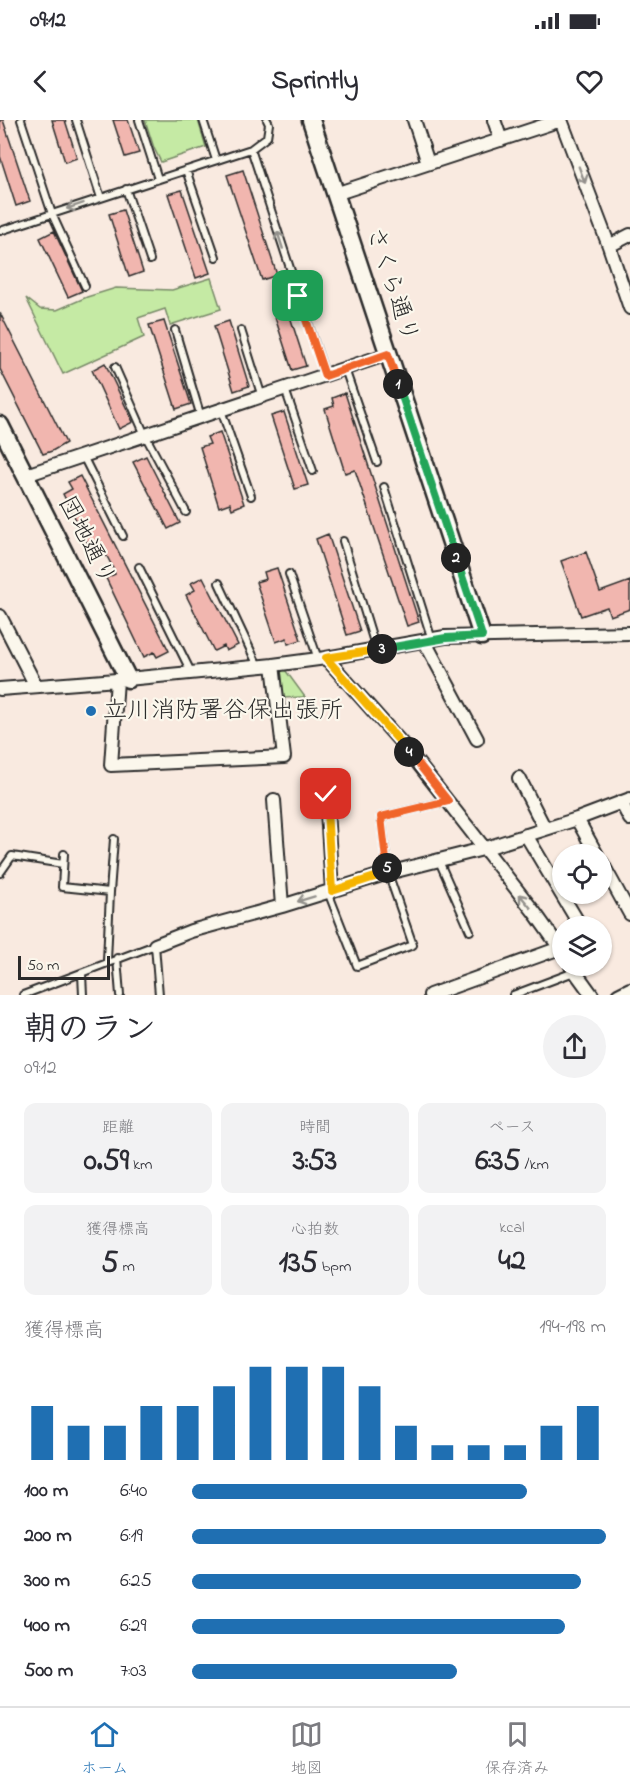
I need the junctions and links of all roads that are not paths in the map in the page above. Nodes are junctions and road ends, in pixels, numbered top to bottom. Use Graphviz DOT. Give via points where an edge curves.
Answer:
graph roads {
  1 [pos="21,120"];
  2 [pos="76,120"];
  3 [pos="139,120"];
  4 [pos="203,120"];
  5 [pos="267,120"];
  6 [pos="311,120"];
  7 [pos="414,120"];
  8 [pos="494,120"];
  9 [pos="561,120"];
  10 [pos="501,140"];
  11 [pos="251,148"];
  12 [pos="216,160"];
  13 [pos="428,164"];
  14 [pos="186,170"];
  15 [pos="158,179"];
  16 [pos="126,189"];
  17 [pos="335,194"];
  18 [pos="101,198"];
  19 [pos="52,214"];
  20 [pos="0,231"];
  21 [pos="630,235"];
  22 [pos="609,246"];
  23 [pos="216,256"];
  24 [pos="150,260"];
  25 [pos="85,286"];
  26 [pos="630,308"];
  27 [pos="175,330"];
  28 [pos="241,330"];
  29 [pos="388,354"];
  30 [pos="115,367"];
  31 [pos="345,369"];
  32 [pos="325,376"];
  33 [pos="285,389"];
  34 [pos="262,396"];
  35 [pos="220,410"];
  36 [pos="201,417"];
  37 [pos="0,425"];
  38 [pos="145,435"];
  39 [pos="83,455"];
  40 [pos="377,462"];
  41 [pos="312,471"];
  42 [pos="26,475"];
  43 [pos="384,487"];
  44 [pos="251,496"];
  45 [pos="186,512"];
  46 [pos="123,536"];
  47 [pos="343,541"];
  48 [pos="139,567"];
  49 [pos="289,574"];
  50 [pos="219,583"];
  51 [pos="0,616"];
  52 [pos="630,633"];
  53 [pos="482,636"];
  54 [pos="428,641"];
  55 [pos="376,650"];
  56 [pos="322,659"];
  57 [pos="273,665"];
  58 [pos="258,666"];
  59 [pos="192,673"];
  60 [pos="122,680"];
  61 [pos="36,686"];
  62 [pos="0,689"];
  63 [pos="477,739"];
  64 [pos="519,778"];
  65 [pos="326,794"];
  66 [pos="274,800"];
  67 [pos="626,800"];
  68 [pos="448,801"];
  69 [pos="577,819"];
  70 [pos="630,819"];
  71 [pos="545,828"];
  72 [pos="526,834"];
  73 [pos="114,839"];
  74 [pos="591,844"];
  75 [pos="483,849"];
  76 [pos="64,854"];
  77 [pos="439,860"];
  78 [pos="63,864"];
  79 [pos="0,873"];
  80 [pos="387,873"];
  81 [pos="612,881"];
  82 [pos="110,892"];
  83 [pos="330,892"];
  84 [pos="282,906"];
  85 [pos="630,914"];
  86 [pos="574,916"];
  87 [pos="470,931"];
  88 [pos="552,938"];
  89 [pos="155,945"];
  90 [pos="552,953"];
  91 [pos="117,958"];
  92 [pos="107,961"];
  93 [pos="82,974"];
  94 [pos="558,976"];
  95 [pos="581,976"];
  96 [pos="630,989"];
  97 [pos="35,993"];
  98 [pos="23,995"];
  99 [pos="83,995"];
  100 [pos="120,995"];
  101 [pos="159,995"];
  102 [pos="430,995"];
  103 [pos="513,995"];
  104 [pos="592,995"];
  105 [pos="618,995"];
  1 -- 19 [label="lane"];
  2 -- 18 [label="lane"];
  3 -- 15 [label="lane"];
  4 -- 12 [label="lane"];
  5 -- 11 [label="lane" via="267,137"];
  6 -- 17 [label="street, さくら通り"];
  7 -- 13 [label="street"];
  8 -- 10 [label="street"];
  9 -- 10 [label="street"];
  9 -- 22 [label="street, one-way"];
  10 -- 13 [label="street"];
  11 -- 12 [label="lane"];
  32 -- 11 [label="lane, one-way"];
  12 -- 14 [label="lane"];
  13 -- 17 [label="street"];
  14 -- 15 [label="lane"];
  14 -- 23 [label="lane"];
  15 -- 16 [label="lane"];
  16 -- 18 [label="lane"];
  16 -- 24 [label="lane"];
  17 -- 29 [label="street, さくら通り"];
  18 -- 19 [label="lane, one-way"];
  19 -- 20 [label="lane"];
  19 -- 25 [label="lane"];
  21 -- 22 [label="street"];
  22 -- 26 [label="street"];
  27 -- 36 [label="lane"];
  28 -- 34 [label="lane"];
  29 -- 31 [label="street"];
  29 -- 53 [label="street, さくら通り"];
  30 -- 38 [label="lane"];
  31 -- 32 [label="street"];
  31 -- 40 [label="lane"];
  32 -- 33 [label="street"];
  33 -- 34 [label="street"];
  33 -- 41 [label="lane"];
  34 -- 35 [label="street"];
  35 -- 36 [label="street"];
  35 -- 44 [label="lane"];
  36 -- 38 [label="street"];
  37 -- 42 [label="street, 団地通り"];
  38 -- 39 [label="street"];
  38 -- 45 [label="lane"];
  39 -- 42 [label="street"];
  39 -- 46 [label="lane"];
  42 -- 60 [label="street, 団地通り"];
  43 -- 54 [label="lane"];
  47 -- 55 [label="lane"];
  48 -- 59 [label="lane"];
  49 -- 56 [label="lane"];
  50 -- 58 [label="lane"];
  51 -- 61 [label="street"];
  52 -- 53 [label="street"];
  53 -- 54 [label="street"];
  54 -- 55 [label="street"];
  54 -- 63 [label="street"];
  55 -- 56 [label="street"];
  56 -- 57 [label="street"];
  56 -- 68 [label="street" via="406,748"];
  57 -- 58 [label="street"];
  57 -- 60 [label="street" via="284,757 111,765"];
  58 -- 59 [label="street"];
  59 -- 60 [label="street"];
  60 -- 61 [label="street"];
  61 -- 62 [label="street"];
  64 -- 71 [label="street"];
  65 -- 83 [label="street"];
  66 -- 84 [label="street"];
  67 -- 69 [label="street"];
  67 -- 70 [label="street"];
  68 -- 75 [label="street"];
  68 -- 80 [label="lane" via="381,817"];
  69 -- 71 [label="street"];
  69 -- 74 [label="street"];
  71 -- 72 [label="street"];
  72 -- 75 [label="street"];
  72 -- 86 [label="street"];
  73 -- 82 [label="lane"];
  75 -- 77 [label="street"];
  88 -- 75 [label="street, one-way"];
  76 -- 78 [label="lane"];
  77 -- 80 [label="street"];
  77 -- 87 [label="lane"];
  78 -- 79 [label="lane" via="12,856"];
  78 -- 82 [label="lane" via="62,888"];
  80 -- 83 [label="street"];
  80 -- 83 [label="lane" via="413,945 357,966"];
  81 -- 85 [label="street"];
  82 -- 92 [label="lane"];
  83 -- 84 [label="street, one-way"];
  84 -- 89 [label="street"];
  89 -- 91 [label="lane"];
  89 -- 101 [label="lane"];
  90 -- 102 [label="street"];
  91 -- 92 [label="lane"];
  91 -- 100 [label="lane"];
  92 -- 93 [label="lane"];
  93 -- 97 [label="lane"];
  93 -- 99 [label="lane"];
  94 -- 103 [label="lane"];
  95 -- 104 [label="street"];
  96 -- 105 [label="street"];
  97 -- 98 [label="lane"];
}
